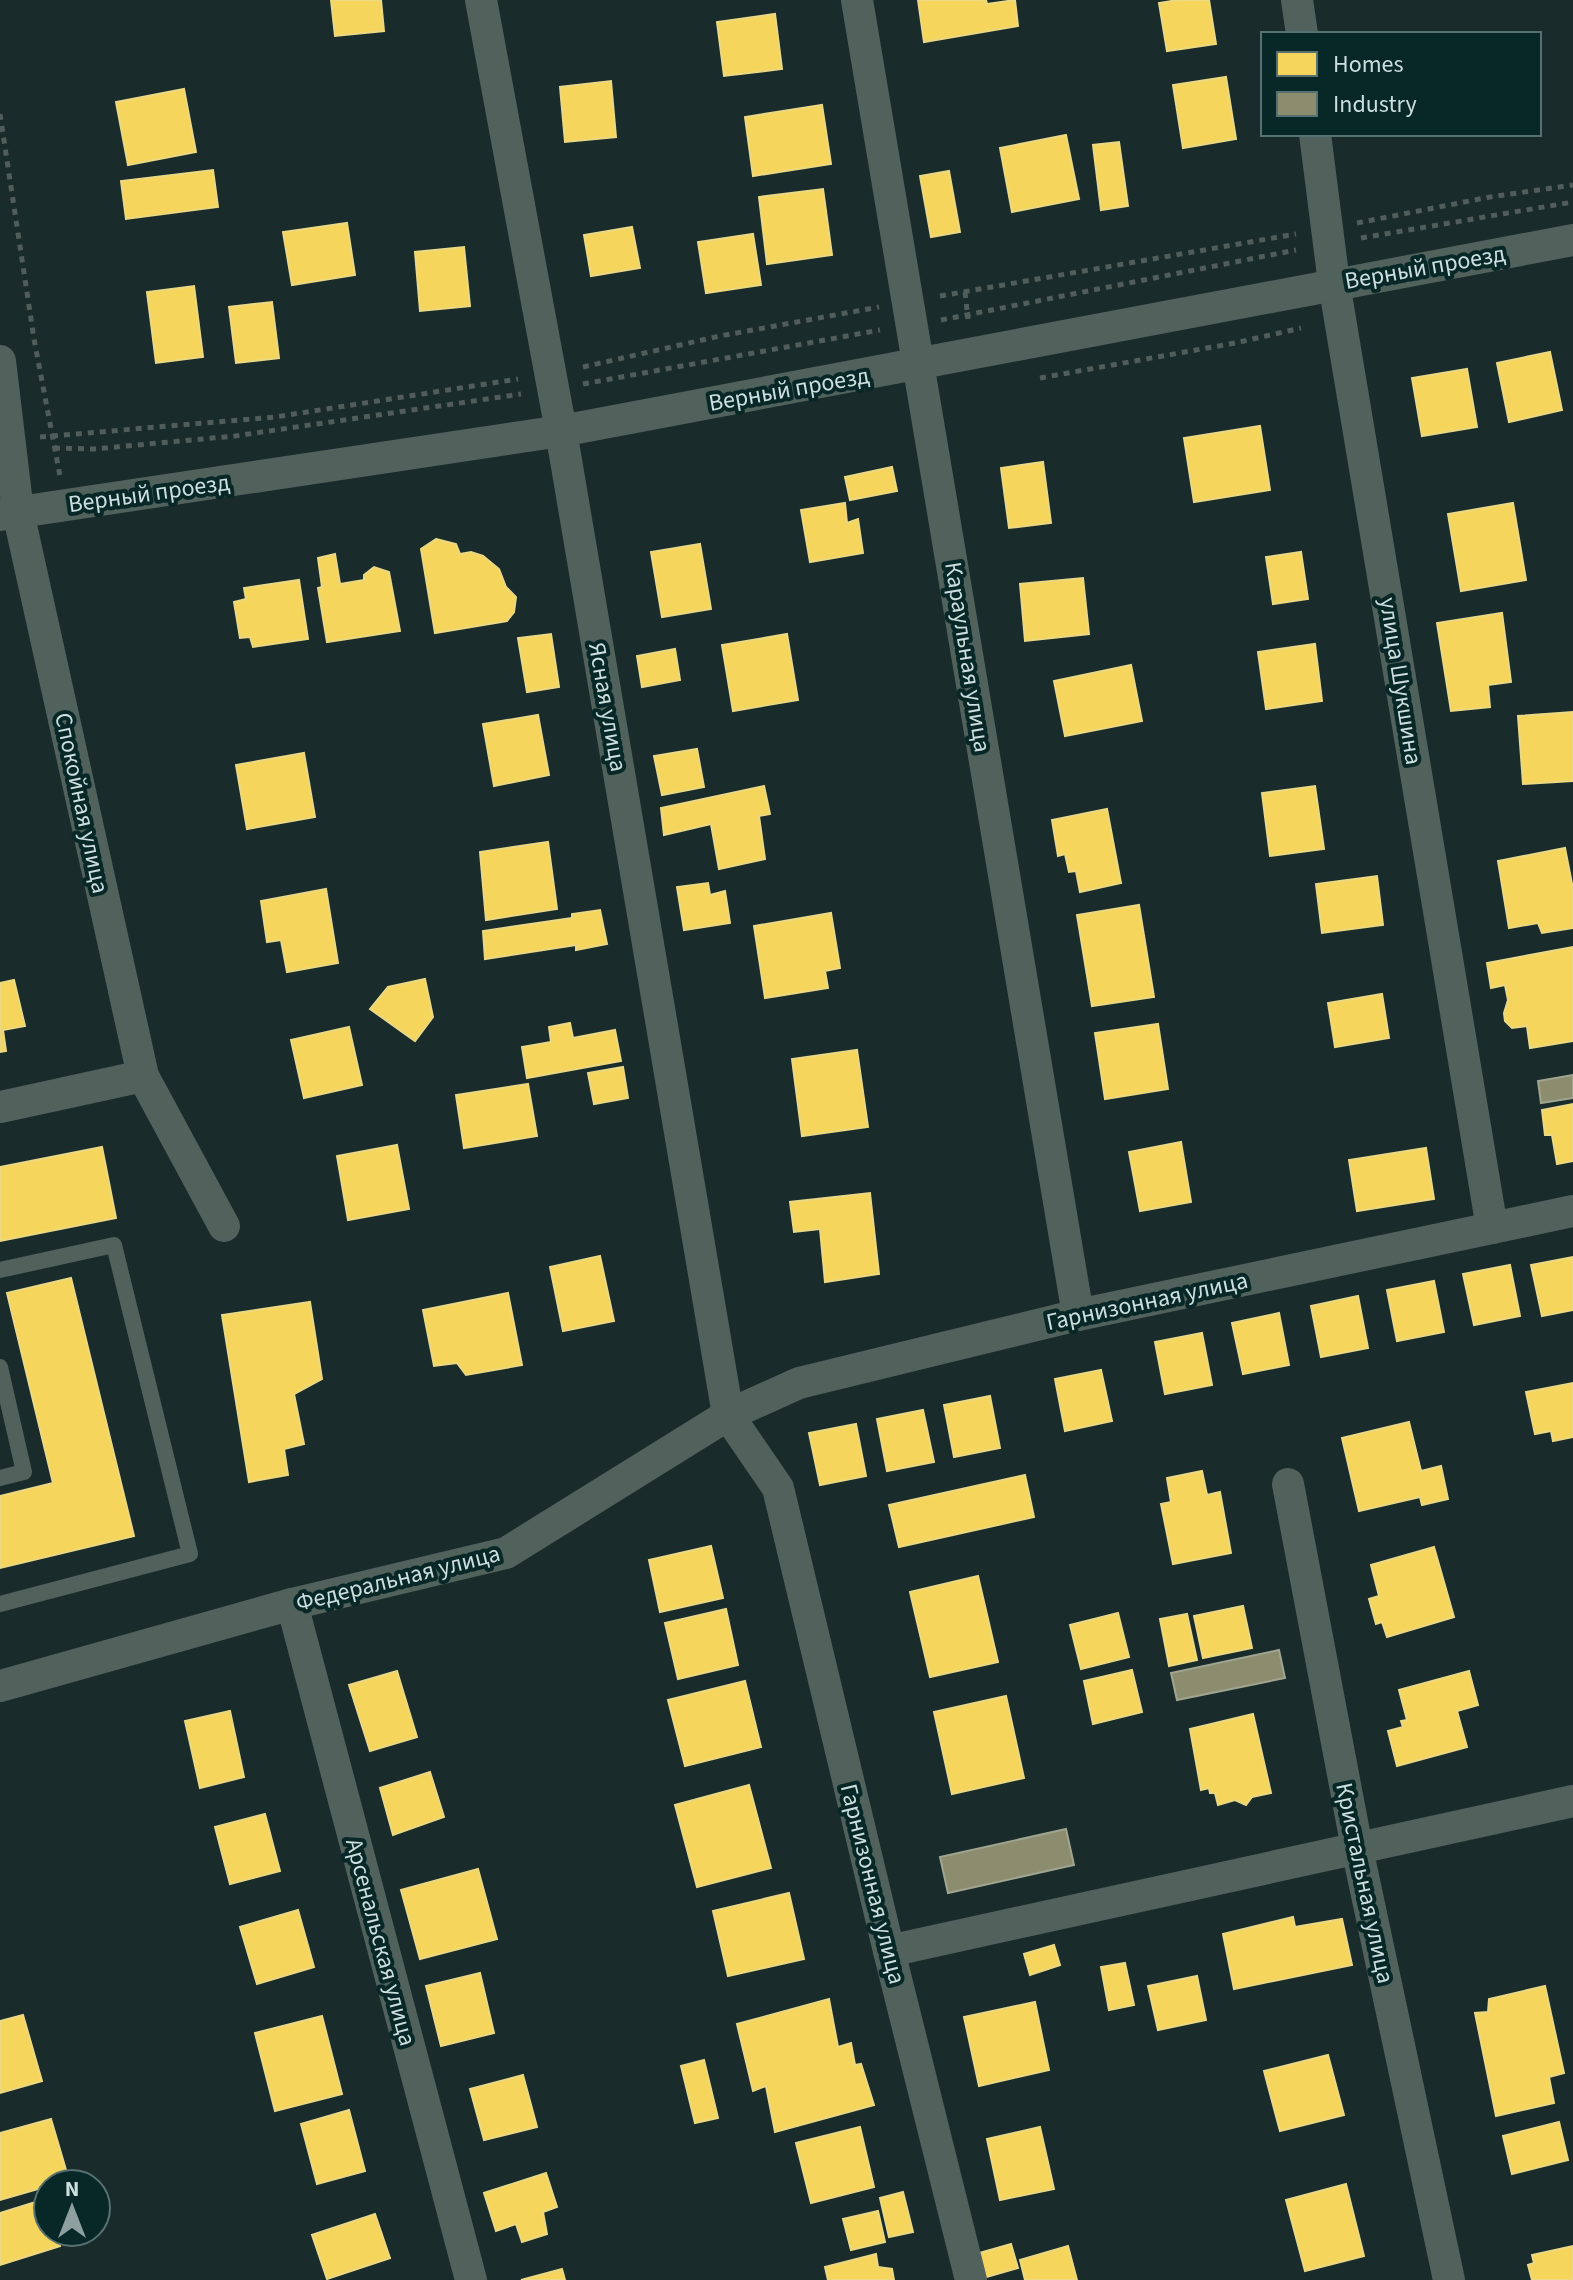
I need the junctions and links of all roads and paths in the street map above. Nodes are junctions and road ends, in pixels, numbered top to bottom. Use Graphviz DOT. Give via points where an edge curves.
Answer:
graph roads {
  1 [pos="481,0"];
  2 [pos="857,0"];
  3 [pos="1297,0"];
  4 [pos="1302,32"];
  5 [pos="0,114"];
  6 [pos="1315,136"];
  7 [pos="1573,185"];
  8 [pos="1573,202"];
  9 [pos="1328,236"];
  10 [pos="1573,240"];
  11 [pos="1334,283"];
  12 [pos="911,313"];
  13 [pos="0,361"];
  14 [pos="920,365"];
  15 [pos="551,381"];
  16 [pos="561,431"];
  17 [pos="51,435"];
  18 [pos="9,441"];
  19 [pos="54,448"];
  20 [pos="66,505"];
  21 [pos="9,514"];
  22 [pos="143,1076"];
  23 [pos="0,1107"];
  24 [pos="1573,1211"];
  25 [pos="224,1226"];
  26 [pos="1492,1228"];
  27 [pos="0,1270"];
  28 [pos="1078,1315"];
  29 [pos="0,1367"];
  30 [pos="728,1415"];
  31 [pos="0,1478"];
  32 [pos="1288,1484"];
  33 [pos="0,1604"];
  34 [pos="292,1604"];
  35 [pos="0,1686"];
  36 [pos="1573,1801"];
  37 [pos="1357,1848"];
  38 [pos="889,1951"];
  39 [pos="471,2280"];
  40 [pos="971,2280"];
  41 [pos="1449,2280"];
  1 -- 15 [label="street, Ясная улица"];
  2 -- 12 [label="street, Караульная улица"];
  3 -- 4 [label="street"];
  5 -- 17 [label="path"];
  6 -- 9 [label="street, улица Шукшина"];
  7 -- 9 [label="path" via="1490,197"];
  8 -- 9 [label="path"];
  9 -- 11 [label="street, улица Шукшина"];
  9 -- 12 [label="path"];
  9 -- 12 [label="path"];
  10 -- 11 [label="street, Верный проезд"];
  11 -- 14 [label="street, Верный проезд"];
  11 -- 26 [label="street, улица Шукшина"];
  12 -- 14 [label="street, Караульная улица"];
  12 -- 15 [label="path"];
  12 -- 15 [label="path" via="720,336"];
  13 -- 18 [label="street, Спокойная улица"];
  14 -- 16 [label="street, Верный проезд"];
  14 -- 28 [label="street, Караульная улица"];
  15 -- 16 [label="street, Ясная улица"];
  15 -- 17 [label="path" via="275,417"];
  15 -- 19 [label="path" via="235,436"];
  16 -- 20 [label="street, Верный проезд"];
  16 -- 30 [label="street, Ясная улица"];
  17 -- 18 [label="path"];
  17 -- 19 [label="path"];
  18 -- 21 [label="street, Спокойная улица"];
  19 -- 20 [label="path"];
  20 -- 21 [label="street, Верный проезд"];
  21 -- 22 [label="street, Спокойная улица"];
  22 -- 23 [label="street"];
  22 -- 25 [label="street, Спокойная улица"];
  24 -- 26 [label="street, Гарнизонная улица"];
  26 -- 28 [label="street, Гарнизонная улица"];
  27 -- 33 [label="lane" via="114,1245 190,1554"];
  28 -- 30 [label="street, Гарнизонная улица" via="799,1383"];
  29 -- 31 [label="lane" via="24,1472"];
  30 -- 34 [label="street, Федеральная улица" via="506,1553"];
  30 -- 38 [label="street, Гарнизонная улица" via="778,1488"];
  32 -- 37 [label="street, Кристальная улица"];
  34 -- 35 [label="street, Федеральная улица"];
  34 -- 39 [label="street, Арсенальская улица"];
  36 -- 37 [label="street"];
  37 -- 38 [label="street"];
  37 -- 41 [label="street, Кристальная улица"];
  38 -- 40 [label="street, Гарнизонная улица"];
}
